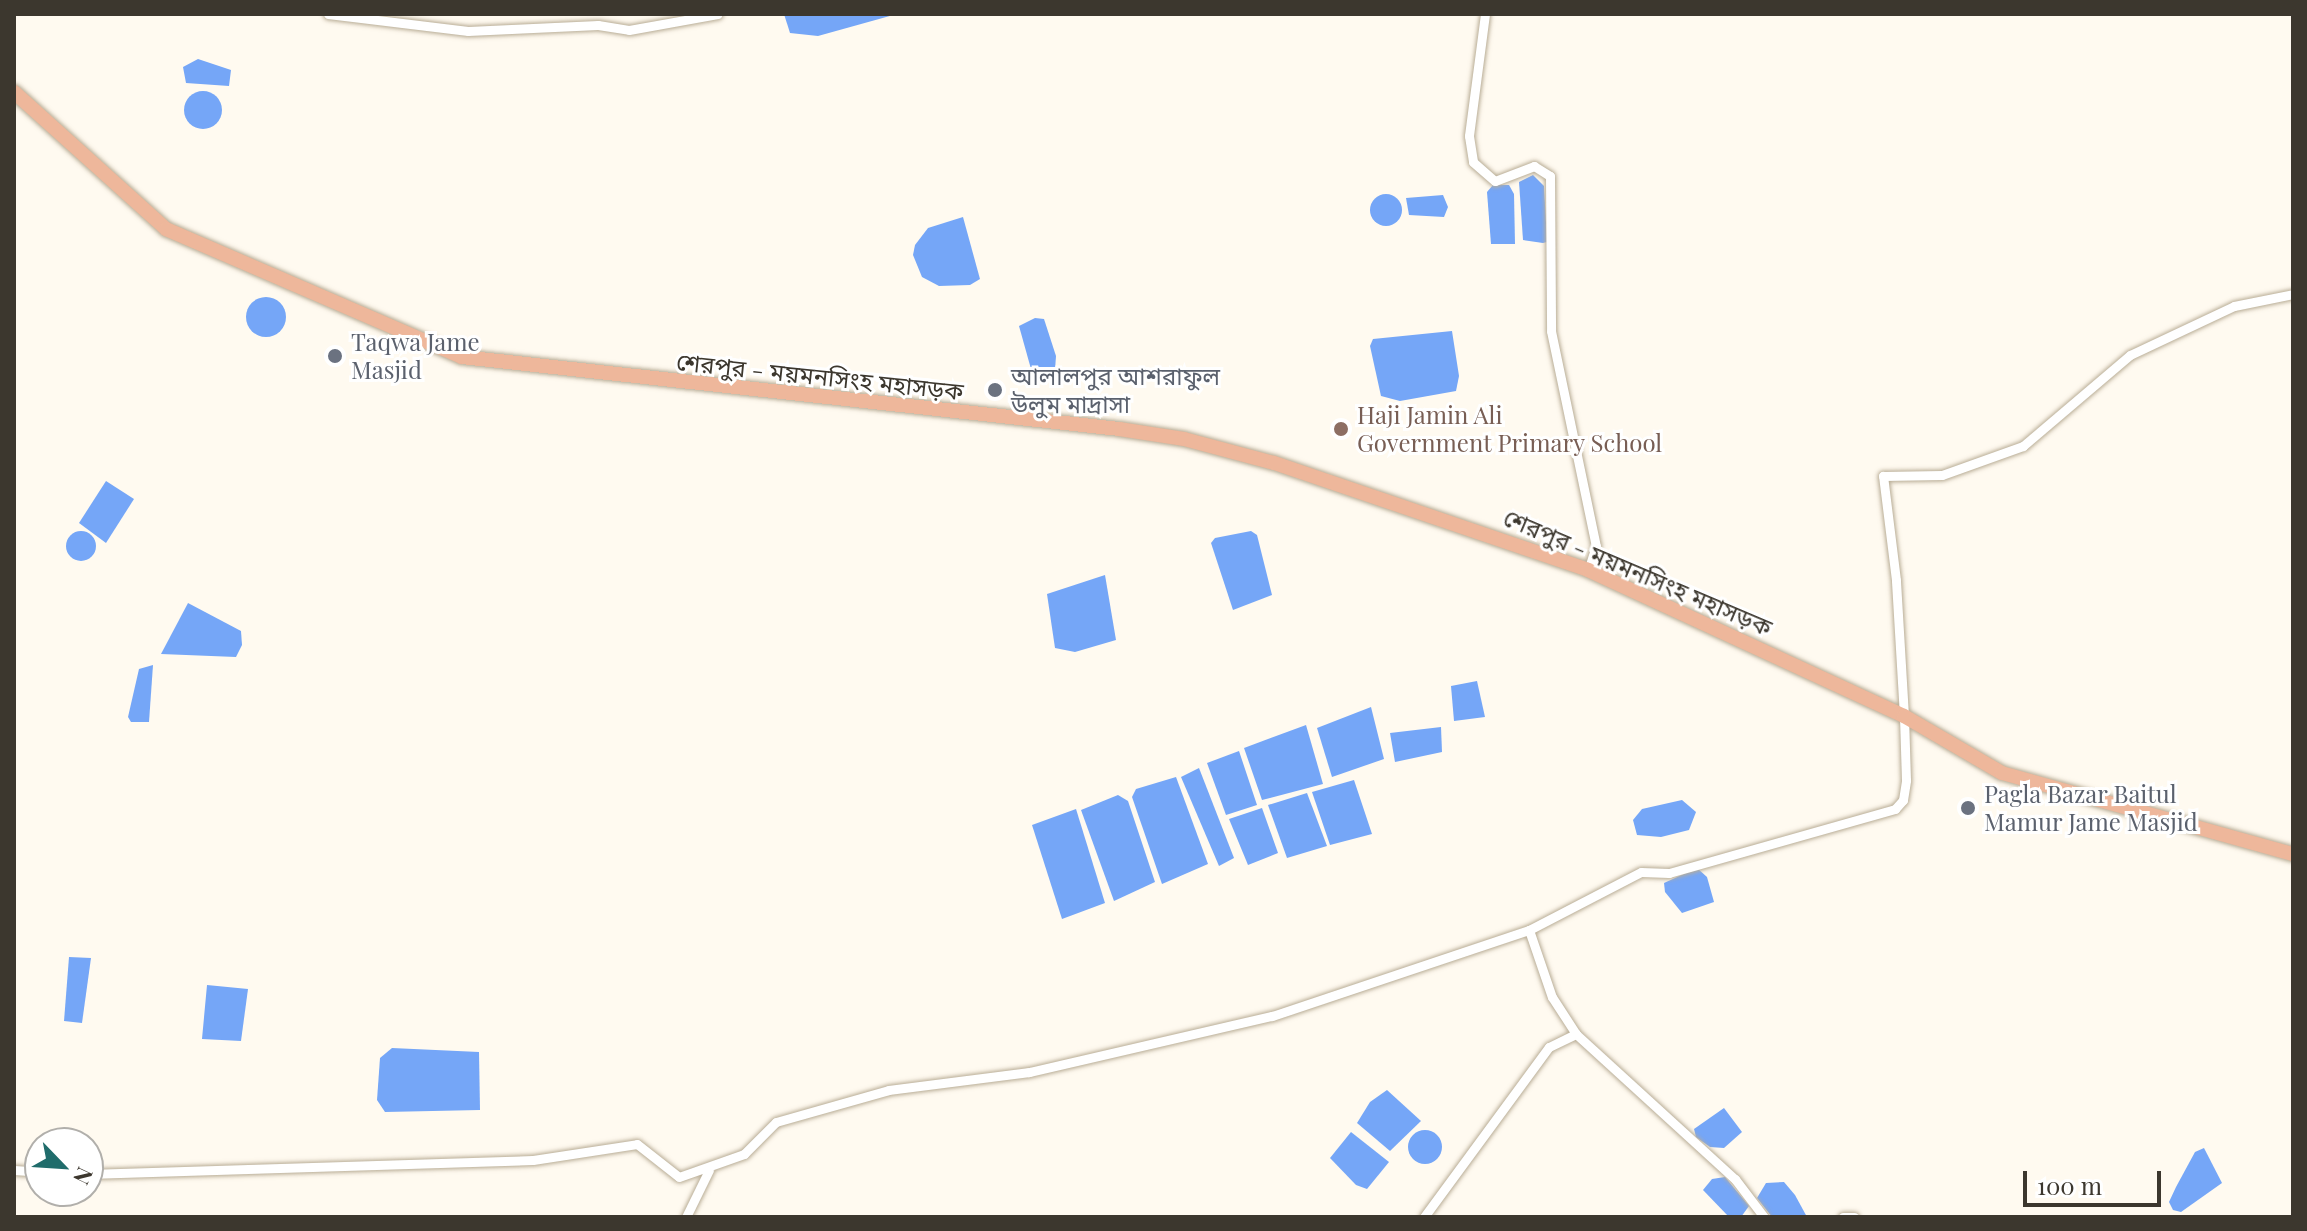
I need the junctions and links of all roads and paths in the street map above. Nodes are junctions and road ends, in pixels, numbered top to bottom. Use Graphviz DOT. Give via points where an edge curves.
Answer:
graph roads {
  1 [pos="328,14"];
  2 [pos="718,14"];
  3 [pos="1485,14"];
  4 [pos="14,92"];
  5 [pos="2293,294"];
  6 [pos="1588,570"];
  7 [pos="1904,716"];
  8 [pos="2293,854"];
  9 [pos="1529,930"];
  10 [pos="1576,1034"];
  11 [pos="709,1170"];
  12 [pos="104,1173"];
  13 [pos="686,1217"];
  14 [pos="1424,1217"];
  15 [pos="1764,1217"];
  16 [pos="1843,1217"];
  17 [pos="1854,1217"];
  1 -- 2 [label="street" via="468,31 598,25 629,30"];
  3 -- 6 [label="street" via="1469,136 1473,162 1495,181 1534,166 1550,176 1551,331 1596,546"];
  4 -- 6 [label="main road, শেরপুর - ময়মনসিংহ মহাসড়ক" via="166,229 462,357 1184,439 1447,518"];
  5 -- 7 [label="street" via="2234,306 2130,355 2023,446 1942,475 1883,476"];
  6 -- 7 [label="main road, শেরপুর - ময়মনসিংহ মহাসড়ক"];
  7 -- 8 [label="main road, শেরপুর - ময়মনসিংহ মহাসড়ক" via="2002,773"];
  7 -- 9 [label="street" via="1906,780 1903,800 1895,809 1669,873 1641,872"];
  9 -- 10 [label="street" via="1552,997"];
  9 -- 11 [label="street" via="1272,1016 1029,1072 889,1090 776,1122 744,1154"];
  10 -- 14 [label="street" via="1549,1047"];
  10 -- 15 [label="street" via="1735,1179"];
  11 -- 12 [label="street" via="679,1177 637,1144 533,1160"];
  11 -- 13 [label="street"];
  16 -- 17 [label="street"];
}
